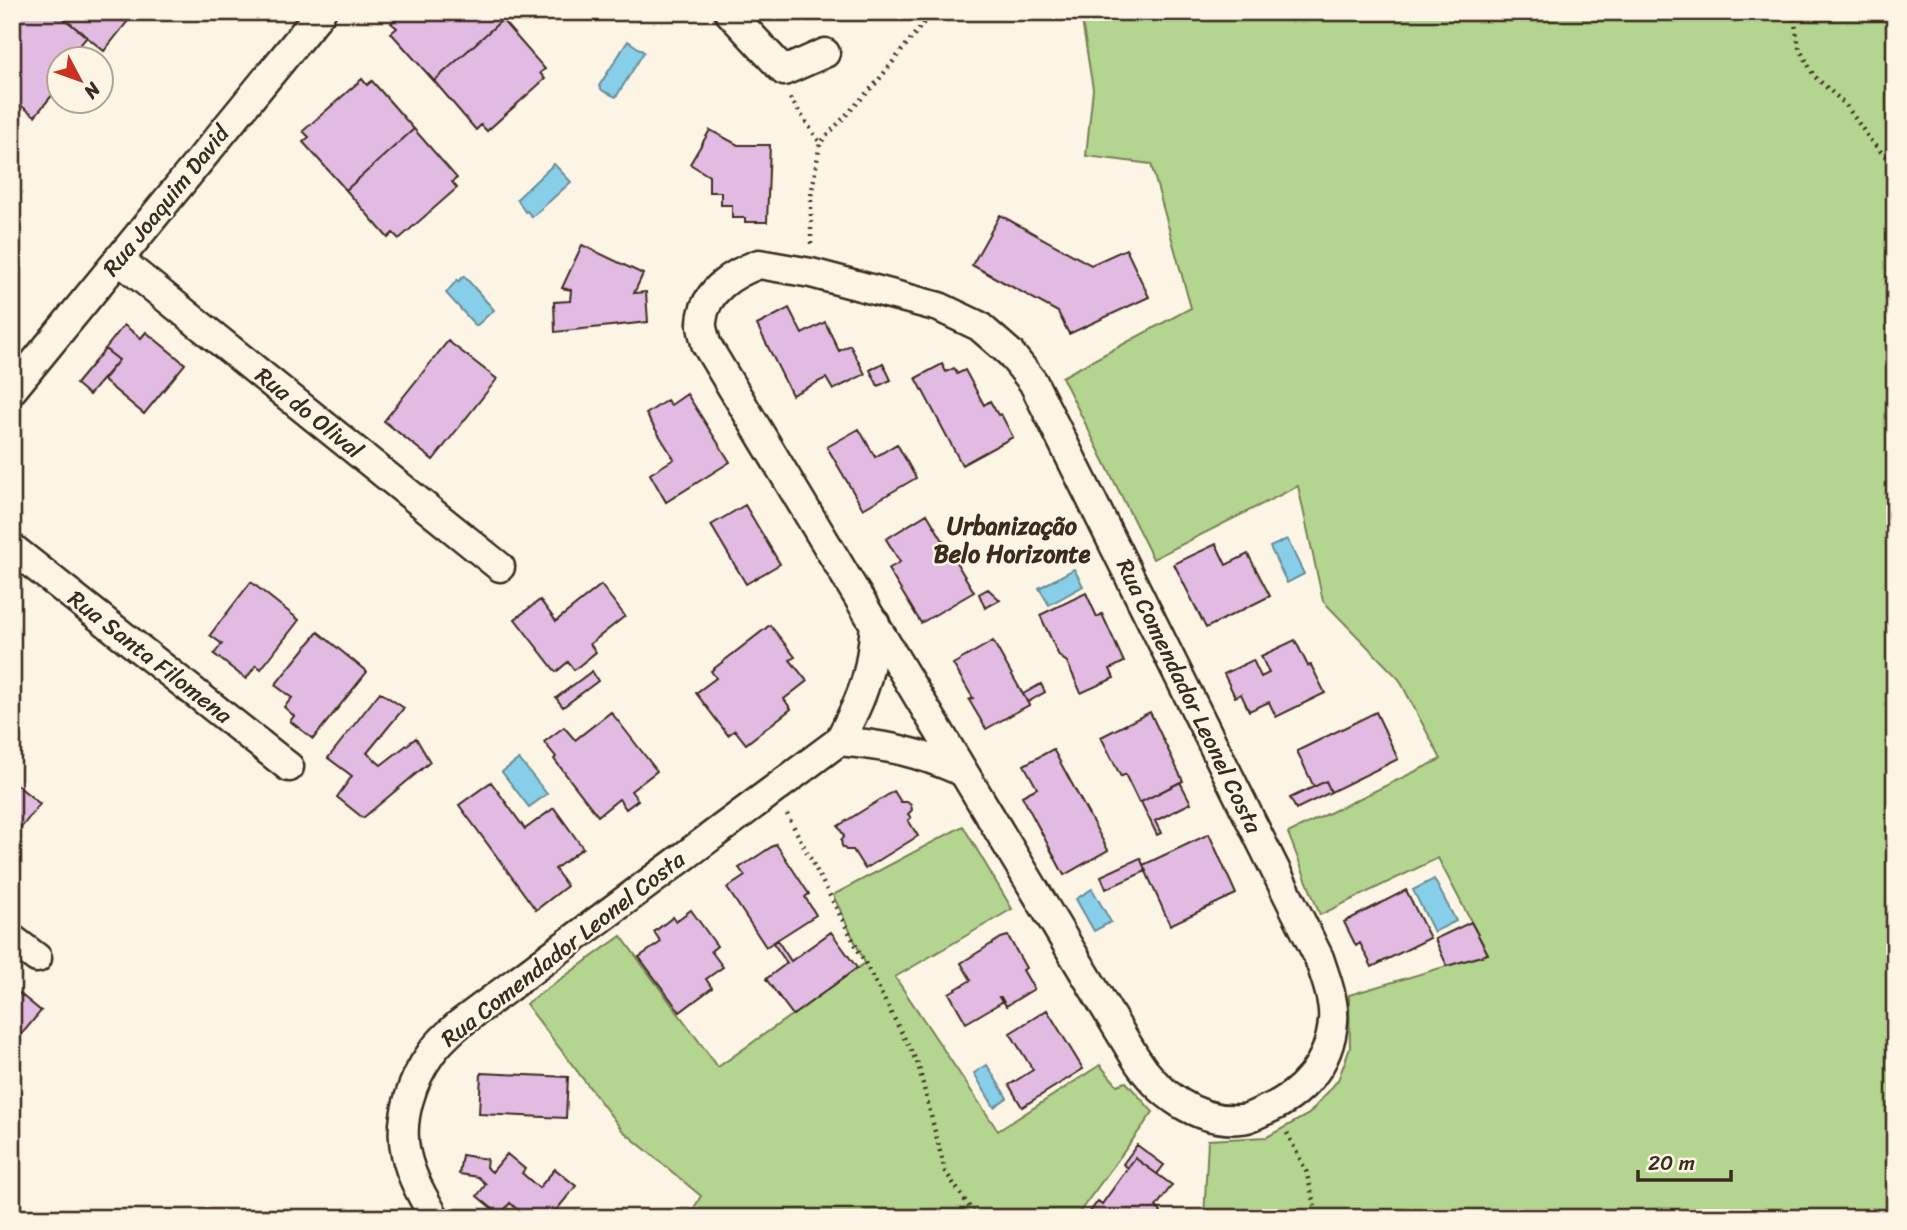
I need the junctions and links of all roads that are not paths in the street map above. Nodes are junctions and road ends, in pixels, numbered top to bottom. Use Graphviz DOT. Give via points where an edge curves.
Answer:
graph roads {
  1 [pos="321,12"];
  2 [pos="729,12"];
  3 [pos="825,53"];
  4 [pos="118,259"];
  5 [pos="12,390"];
  6 [pos="12,548"];
  7 [pos="500,567"];
  8 [pos="874,623"];
  9 [pos="839,741"];
  10 [pos="289,767"];
  11 [pos="961,771"];
  12 [pos="12,939"];
  13 [pos="37,958"];
  14 [pos="435,1218"];
  1 -- 4 [label="street, Rua Joaquim David"];
  2 -- 3 [label="street" via="784,71"];
  4 -- 5 [label="street, Rua Joaquim David"];
  4 -- 7 [label="street, Rua do Olival"];
  6 -- 10 [label="street, Rua Santa Filomena"];
  8 -- 9 [label="street, Rua Comendador Leonel Costa" via="866,687"];
  8 -- 11 [label="street, Rua Comendador Leonel Costa"];
  8 -- 11 [label="street, Rua Comendador Leonel Costa" via="706,344 701,322 708,302 721,284 739,271 759,264 811,273 939,307 979,326 1010,353 1033,382 1319,958 1334,1018 1329,1048 1316,1073 1274,1107 1242,1119 1188,1108 1165,1093 1144,1072"];
  9 -- 11 [label="street" via="901,749"];
  9 -- 14 [label="street, Rua Comendador Leonel Costa" via="458,1025 432,1051 416,1079 405,1118 406,1153"];
  12 -- 13 [label="street"];
}
